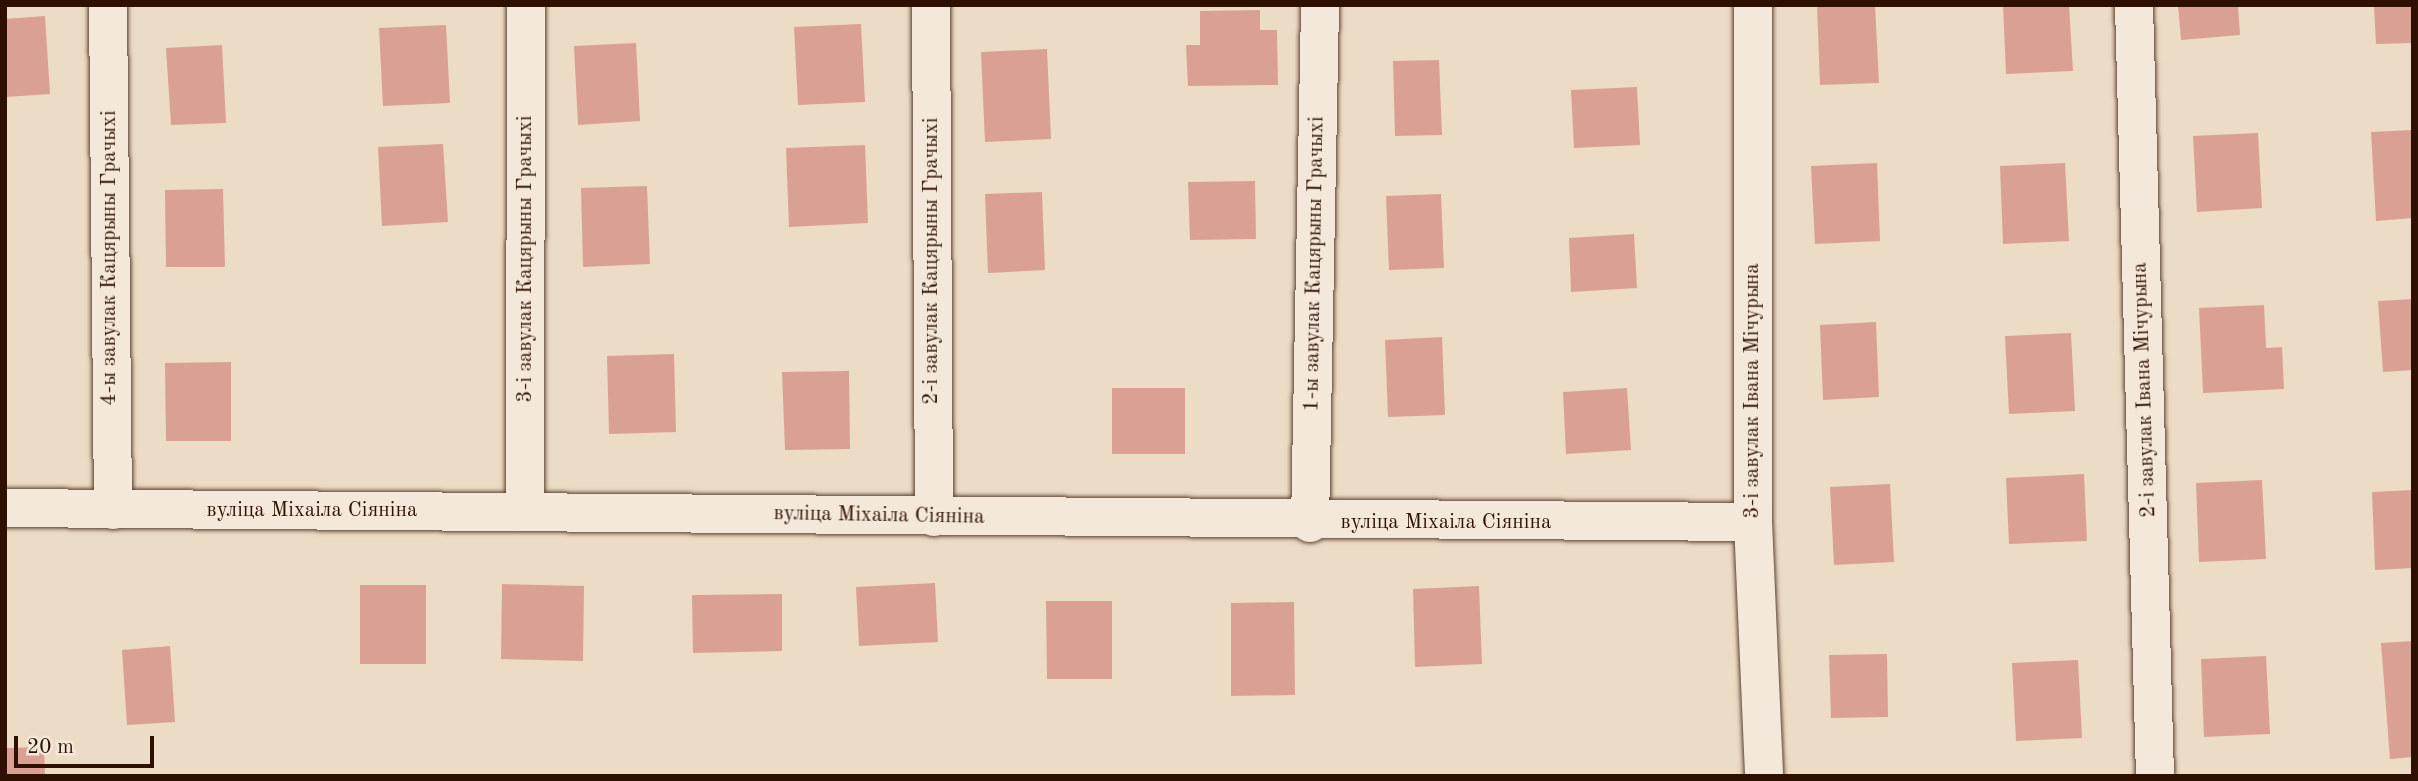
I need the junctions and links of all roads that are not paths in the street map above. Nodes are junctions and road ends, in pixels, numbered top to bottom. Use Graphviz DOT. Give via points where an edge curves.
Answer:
graph roads {
  1 [pos="108,5"];
  2 [pos="526,5"];
  3 [pos="931,5"];
  4 [pos="1321,5"];
  5 [pos="1753,5"];
  6 [pos="2134,5"];
  7 [pos="5,508"];
  8 [pos="113,510"];
  9 [pos="525,512"];
  10 [pos="933,517"];
  11 [pos="1753,522"];
  12 [pos="1310,523"];
  13 [pos="1764,776"];
  14 [pos="2155,776"];
  1 -- 8 [label="street, 4-ы завулак Кацярыны Грачыхі"];
  2 -- 9 [label="street, 3-і завулак Кацярыны Грачыхі"];
  3 -- 10 [label="street, 2-і завулак Кацярыны Грачыхі"];
  4 -- 12 [label="street, 1-ы завулак Кацярыны Грачыхі"];
  5 -- 11 [label="street, 3-і завулак Івана Мічурына"];
  6 -- 14 [label="street, 2-і завулак Івана Мічурына"];
  7 -- 8 [label="street, вуліца Міхаіла Сіяніна"];
  8 -- 9 [label="street, вуліца Міхаіла Сіяніна"];
  9 -- 10 [label="street, вуліца Міхаіла Сіяніна"];
  10 -- 12 [label="street, вуліца Міхаіла Сіяніна"];
  11 -- 12 [label="street, вуліца Міхаіла Сіяніна"];
  11 -- 13 [label="street, 3-і завулак Івана Мічурына"];
}
